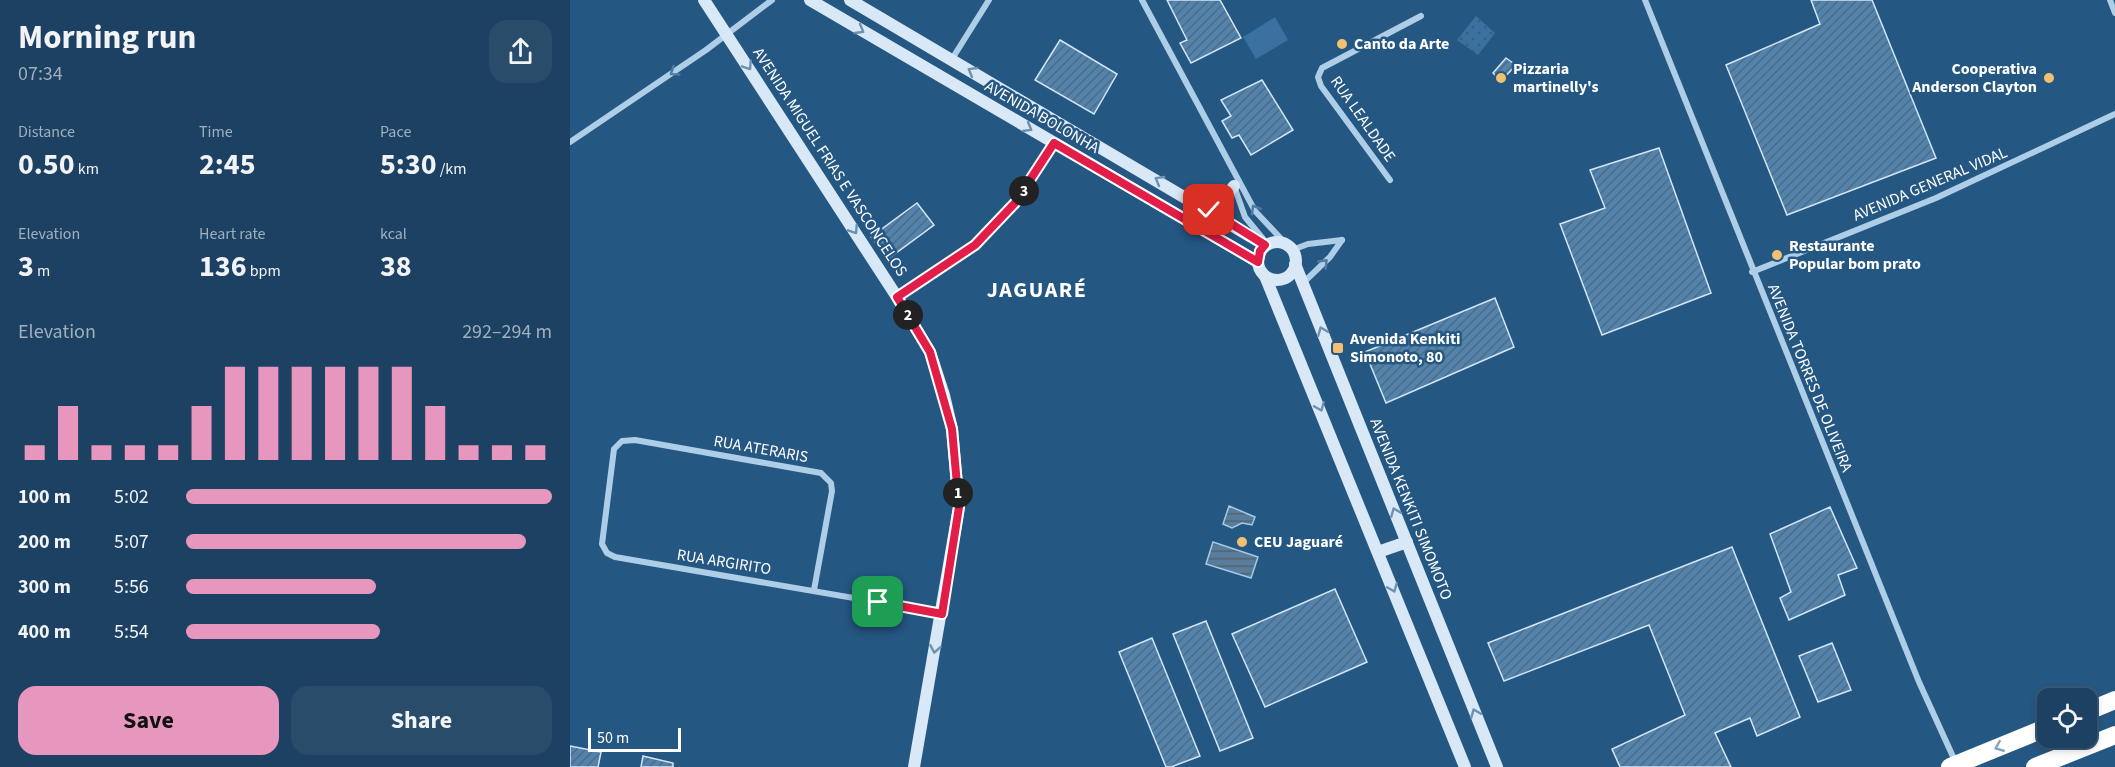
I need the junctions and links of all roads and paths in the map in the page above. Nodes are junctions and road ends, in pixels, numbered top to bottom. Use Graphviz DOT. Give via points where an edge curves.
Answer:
graph roads {
  1 [pos="704,0"];
  2 [pos="772,0"];
  3 [pos="810,0"];
  4 [pos="850,0"];
  5 [pos="989,0"];
  6 [pos="1645,0"];
  7 [pos="2110,0"];
  8 [pos="1140,1"];
  9 [pos="2115,13"];
  10 [pos="1421,16"];
  11 [pos="728,34"];
  12 [pos="952,60"];
  13 [pos="2115,114"];
  14 [pos="570,142"];
  15 [pos="1054,143"];
  16 [pos="1232,168"];
  17 [pos="1390,180"];
  18 [pos="1234,186"];
  19 [pos="1209,210"];
  20 [pos="1267,245"];
  21 [pos="1289,247"];
  22 [pos="1258,262"];
  23 [pos="1295,264"];
  24 [pos="1752,272"];
  25 [pos="1265,276"];
  26 [pos="1303,283"];
  27 [pos="897,297"];
  28 [pos="614,449"];
  29 [pos="1407,542"];
  30 [pos="1378,552"];
  31 [pos="814,590"];
  32 [pos="942,614"];
  33 [pos="2115,700"];
  34 [pos="2097,707"];
  35 [pos="2037,732"];
  36 [pos="2115,735"];
  37 [pos="1954,766"];
  38 [pos="914,767"];
  39 [pos="1466,767"];
  40 [pos="1497,767"];
  41 [pos="2035,767"];
  1 -- 11 [label="main road, AVENIDA MIGUEL FRIAS E VASCONCELOS"];
  2 -- 11 [label="street"];
  3 -- 15 [label="main road, AVENIDA BOLONHA, one-way"];
  4 -- 12 [label="main road, AVENIDA BOLONHA"];
  5 -- 12 [label="street"];
  6 -- 24 [label="street, AVENIDA TORRES DE OLIVEIRA"];
  7 -- 9 [label="street"];
  8 -- 16 [label="street"];
  10 -- 17 [label="street, RUA LEALDADE" via="1319,72 1321,86"];
  11 -- 14 [label="street, one-way"];
  11 -- 27 [label="main road, AVENIDA MIGUEL FRIAS E VASCONCELOS, one-way"];
  19 -- 12 [label="main road, AVENIDA BOLONHA, one-way"];
  13 -- 24 [label="street, AVENIDA GENERAL VIDAL" via="1936,198"];
  15 -- 22 [label="main road, AVENIDA BOLONHA"];
  15 -- 27 [label="street" via="1015,203 975,245"];
  16 -- 18 [label="street"];
  21 -- 16 [label="street, one-way" via="1261,219"];
  18 -- 19 [label="main road" via="1217,207"];
  18 -- 20 [label="street" via="1245,217"];
  19 -- 20 [label="main road, AVENIDA BOLONHA"];
  20 -- 21 [label="main road" via="1276,242"];
  20 -- 22 [label="main road" via="1260,251"];
  21 -- 23 [label="main road"];
  26 -- 21 [label="street, one-way" via="1342,240"];
  22 -- 25 [label="main road"];
  23 -- 25 [label="main road" via="1282,279"];
  23 -- 26 [label="main road, AVENIDA KENKITI SIMOMOTO"];
  24 -- 37 [label="street, AVENIDA TORRES DE OLIVEIRA"];
  25 -- 30 [label="main road, one-way"];
  29 -- 26 [label="main road, AVENIDA KENKITI SIMOMOTO, one-way"];
  27 -- 32 [label="main road, AVENIDA MIGUEL FRIAS E VASCONCELOS" via="930,352 952,429 959,507"];
  28 -- 31 [label="street, RUA ARGIRITO" via="602,544 607,553"];
  28 -- 31 [label="street, RUA ATERARIS" via="622,441 635,440 821,473 831,483 832,491"];
  29 -- 30 [label="main road"];
  40 -- 29 [label="main road, AVENIDA KENKITI SIMOMOTO, one-way"];
  30 -- 39 [label="main road, one-way"];
  31 -- 32 [label="street, RUA ARGIRITO"];
  32 -- 38 [label="main road, AVENIDA MIGUEL FRIAS E VASCONCELOS, one-way"];
  33 -- 34 [label="highway"];
  35 -- 37 [label="highway, one-way"];
  36 -- 41 [label="highway"];
}
